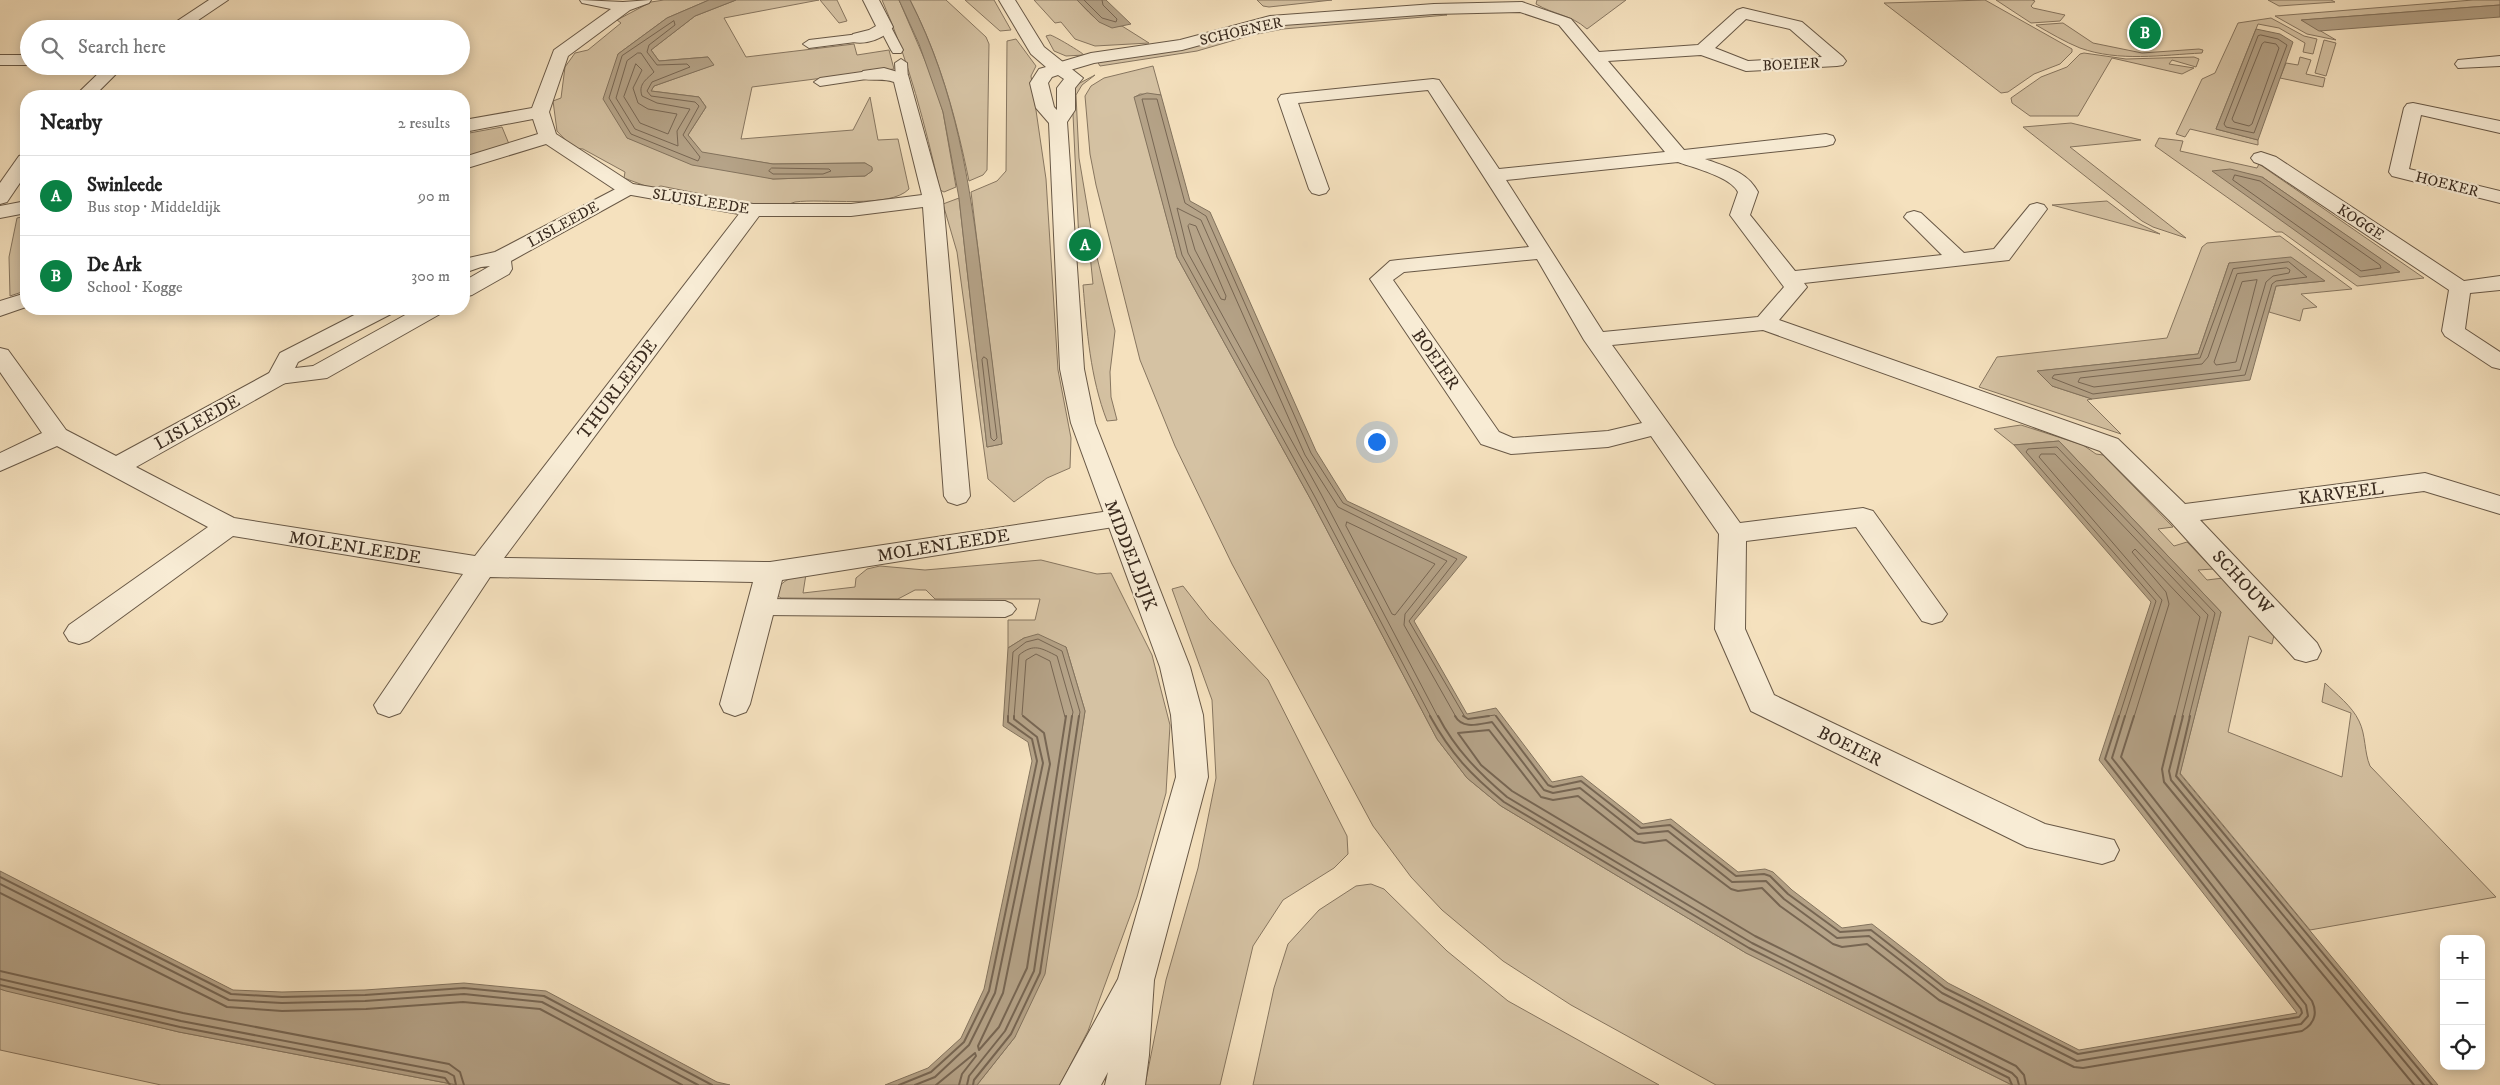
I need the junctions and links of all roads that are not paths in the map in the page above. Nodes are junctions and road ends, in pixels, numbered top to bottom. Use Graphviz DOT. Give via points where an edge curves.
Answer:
graph roads {
  1 [pos="220,0"];
  2 [pos="588,0"];
  3 [pos="643,0"];
  4 [pos="871,0"];
  5 [pos="1007,0"];
  6 [pos="1522,4"];
  7 [pos="624,7"];
  8 [pos="188,20"];
  9 [pos="885,27"];
  10 [pos="858,38"];
  11 [pos="809,44"];
  12 [pos="1703,50"];
  13 [pos="1594,58"];
  14 [pos="0,60"];
  15 [pos="20,60"];
  16 [pos="2500,61"];
  17 [pos="900,64"];
  18 [pos="2464,64"];
  19 [pos="1067,73"];
  20 [pos="106,75"];
  21 [pos="869,75"];
  22 [pos="820,82"];
  23 [pos="90,90"];
  24 [pos="540,112"];
  25 [pos="1058,122"];
  26 [pos="470,125"];
  27 [pos="2500,127"];
  28 [pos="548,136"];
  29 [pos="1826,140"];
  30 [pos="1678,156"];
  31 [pos="2261,158"];
  32 [pos="470,161"];
  33 [pos="20,169"];
  34 [pos="1493,176"];
  35 [pos="627,189"];
  36 [pos="1319,189"];
  37 [pos="2500,197"];
  38 [pos="0,198"];
  39 [pos="933,200"];
  40 [pos="20,208"];
  41 [pos="2037,209"];
  42 [pos="753,210"];
  43 [pos="0,212"];
  44 [pos="1914,217"];
  45 [pos="1544,252"];
  46 [pos="500,258"];
  47 [pos="1959,260"];
  48 [pos="470,264"];
  49 [pos="1790,278"];
  50 [pos="2500,283"];
  51 [pos="470,287"];
  52 [pos="2460,288"];
  53 [pos="20,302"];
  54 [pos="0,308"];
  55 [pos="371,315"];
  56 [pos="421,315"];
  57 [pos="1765,323"];
  58 [pos="1596,340"];
  59 [pos="0,355"];
  60 [pos="2500,362"];
  61 [pos="279,377"];
  62 [pos="1657,427"];
  63 [pos="57,436"];
  64 [pos="0,463"];
  65 [pos="115,468"];
  66 [pos="957,496"];
  67 [pos="2500,505"];
  68 [pos="2179,514"];
  69 [pos="1116,519"];
  70 [pos="228,526"];
  71 [pos="1733,533"];
  72 [pos="482,567"];
  73 [pos="770,572"];
  74 [pos="761,606"];
  75 [pos="1005,609"];
  76 [pos="1932,614"];
  77 [pos="79,634"];
  78 [pos="2306,651"];
  79 [pos="735,704"];
  80 [pos="389,705"];
  81 [pos="2102,850"];
  82 [pos="1136,980"];
  83 [pos="1080,1085"];
  84 [pos="1125,1085"];
  1 -- 8 [label="street"];
  2 -- 7 [label="street"];
  3 -- 7 [label="street"];
  4 -- 9 [label="street"];
  5 -- 19 [label="street" via="1037,50"];
  6 -- 13 [label="street" via="1565,22"];
  6 -- 19 [label="street, SCHOENER" via="1438,20 1274,33 1209,52"];
  6 -- 19 [label="street, SCHOENER" via="1270,21 1182,45 1091,58"];
  7 -- 24 [label="street" via="560,54"];
  9 -- 10 [label="street" via="875,34"];
  9 -- 17 [label="lane"];
  10 -- 11 [label="lane"];
  12 -- 12 [label="street, BOEIER" via="1743,13 1796,25 1837,61 1746,66"];
  12 -- 13 [label="street, BOEIER"];
  13 -- 30 [label="street"];
  14 -- 15 [label="street"];
  16 -- 18 [label="street"];
  17 -- 21 [label="street" via="884,73"];
  17 -- 39 [label="street"];
  19 -- 25 [label="street, MIDDELDIJK" via="1066,110"];
  19 -- 25 [label="street" via="1045,73 1039,83 1045,108"];
  20 -- 23 [label="street"];
  21 -- 22 [label="lane"];
  24 -- 26 [label="street"];
  24 -- 28 [label="street"];
  25 -- 69 [label="street, MIDDELDIJK" via="1072,369 1084,423"];
  27 -- 37 [label="street, HOEKER" via="2413,108 2398,172"];
  28 -- 32 [label="street"];
  28 -- 35 [label="street, SLUISLEEDE"];
  29 -- 30 [label="street"];
  30 -- 34 [label="street"];
  30 -- 49 [label="street" via="1730,175 1744,184 1748,192 1740,215"];
  31 -- 52 [label="street, KOGGE"];
  33 -- 38 [label="street"];
  34 -- 36 [label="street" via="1433,84 1287,100"];
  34 -- 45 [label="street"];
  35 -- 42 [label="street, SLUISLEEDE"];
  35 -- 46 [label="street, LISLEEDE"];
  39 -- 42 [label="street, SLUISLEEDE" via="851,210"];
  39 -- 66 [label="street"];
  40 -- 43 [label="street"];
  41 -- 47 [label="street" via="2001,254"];
  42 -- 72 [label="street, THURLEEDE"];
  44 -- 47 [label="street"];
  45 -- 58 [label="street"];
  45 -- 62 [label="street, BOEIER" via="1398,266 1381,279 1490,438 1521,446 1608,439"];
  46 -- 48 [label="street, LISLEEDE"];
  46 -- 51 [label="street, LISLEEDE" via="501,269"];
  47 -- 49 [label="street"];
  49 -- 57 [label="street" via="1796,287"];
  50 -- 52 [label="street"];
  52 -- 60 [label="street" via="2453,331"];
  53 -- 54 [label="street"];
  55 -- 61 [label="street, LISLEEDE" via="288,358"];
  56 -- 61 [label="street, LISLEEDE" via="319,373"];
  57 -- 58 [label="street"];
  57 -- 68 [label="street" via="2109,445"];
  58 -- 62 [label="street"];
  59 -- 63 [label="street, MOLENLEEDE"];
  61 -- 65 [label="street, LISLEEDE"];
  62 -- 71 [label="street"];
  63 -- 64 [label="street"];
  63 -- 65 [label="street, MOLENLEEDE"];
  65 -- 70 [label="street, MOLENLEEDE"];
  67 -- 68 [label="street, KARVEEL" via="2425,482"];
  68 -- 78 [label="street, SCHOUW"];
  69 -- 73 [label="street, MOLENLEEDE"];
  69 -- 82 [label="street, MIDDELDIJK" via="1175,666 1187,715 1192,777"];
  70 -- 72 [label="street, MOLENLEEDE"];
  70 -- 77 [label="street"];
  71 -- 76 [label="street" via="1863,518"];
  71 -- 81 [label="street, BOEIER" via="1730,629 1762,703 2039,837"];
  72 -- 73 [label="street, MOLENLEEDE"];
  72 -- 80 [label="street"];
  73 -- 74 [label="street"];
  74 -- 75 [label="lane"];
  74 -- 79 [label="street"];
  82 -- 83 [label="street, MIDDELDIJK"];
  82 -- 84 [label="street, MIDDELDIJK"];
}
